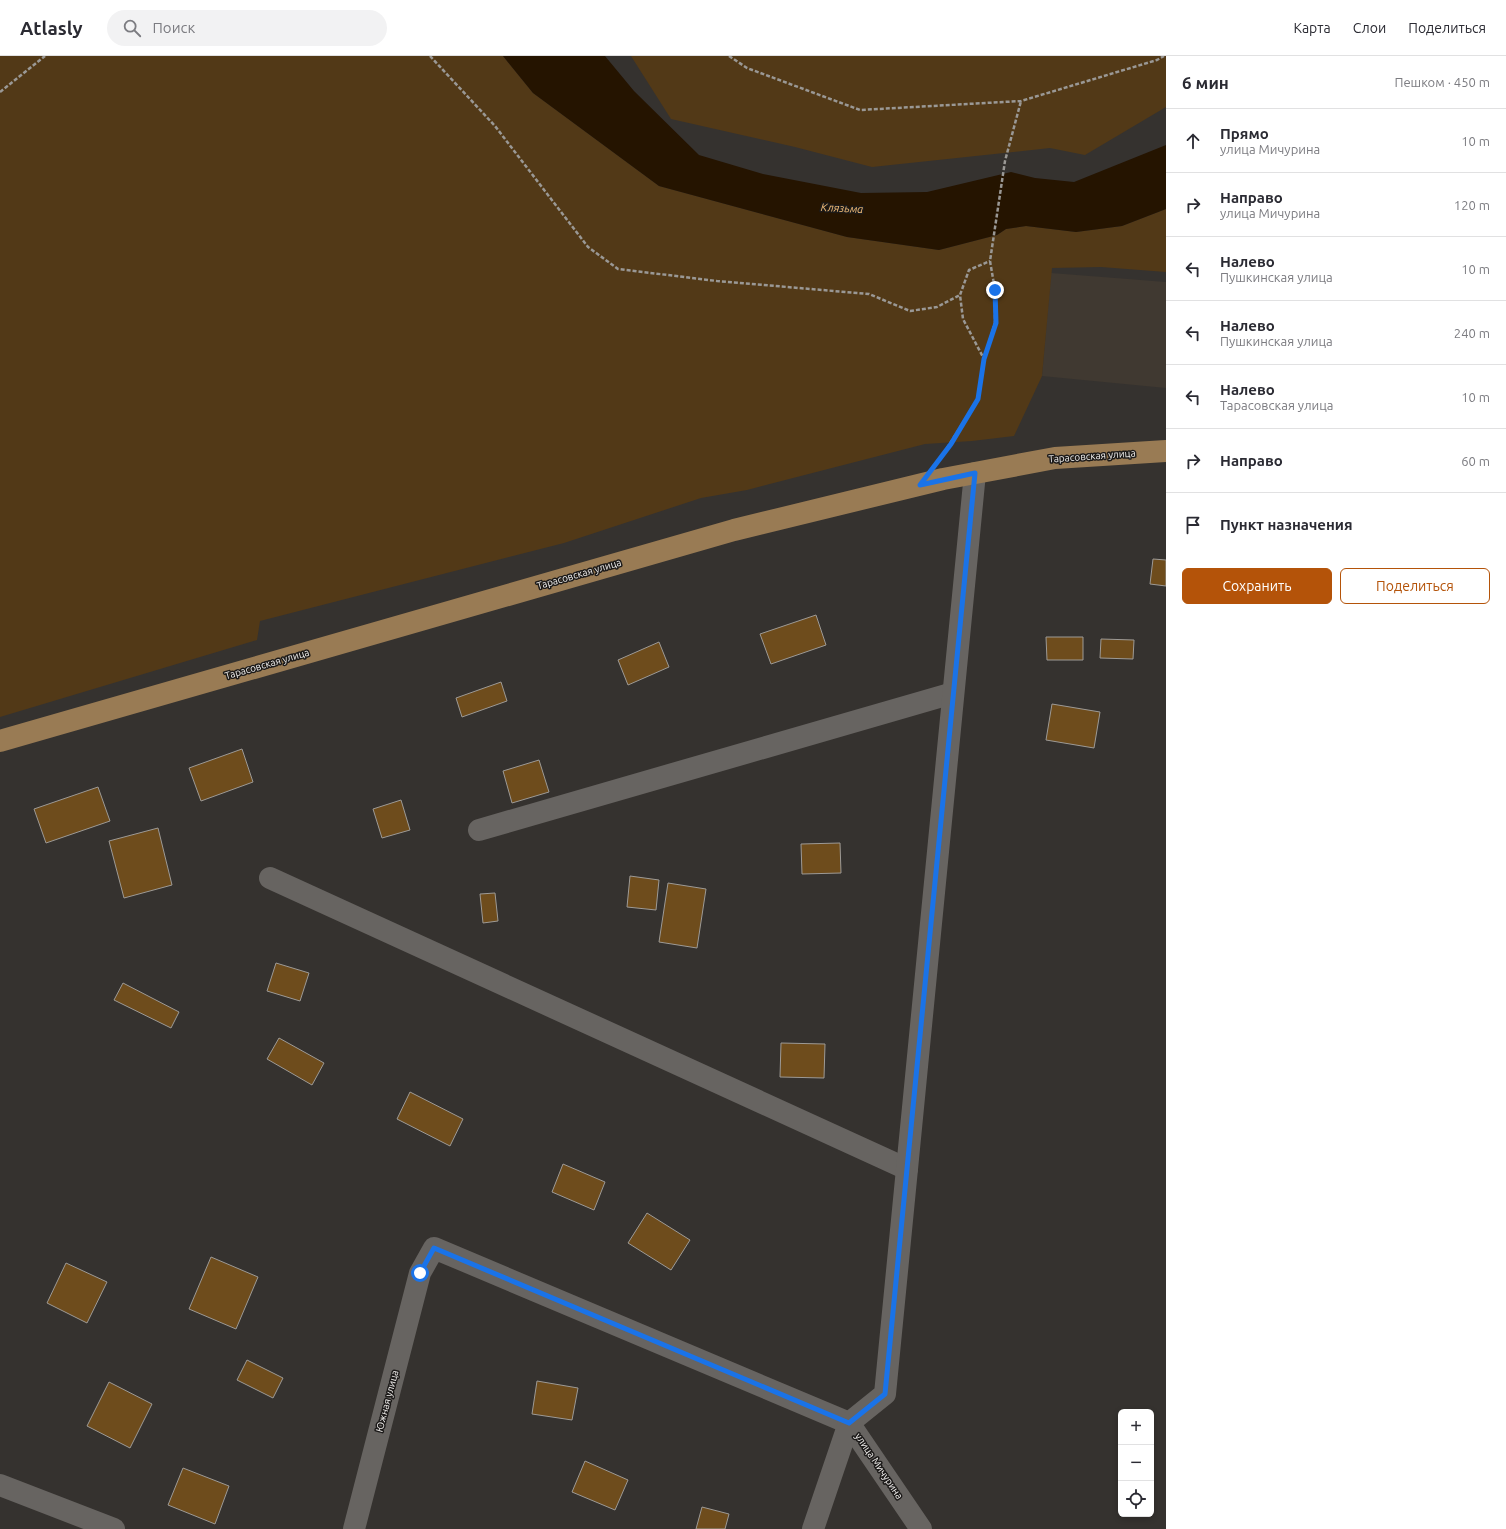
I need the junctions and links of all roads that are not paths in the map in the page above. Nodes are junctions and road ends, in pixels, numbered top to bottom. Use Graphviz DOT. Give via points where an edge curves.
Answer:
graph roads {
  1 [pos="1166,451"];
  2 [pos="975,473"];
  3 [pos="953,692"];
  4 [pos="0,741"];
  5 [pos="479,830"];
  6 [pos="270,878"];
  7 [pos="907,1170"];
  8 [pos="420,1273"];
  9 [pos="849,1423"];
  10 [pos="0,1485"];
  11 [pos="114,1529"];
  12 [pos="354,1529"];
  13 [pos="813,1529"];
  14 [pos="921,1529"];
  1 -- 2 [label="main road, Тарасовская улица" via="1055,458"];
  2 -- 3 [label="street"];
  2 -- 4 [label="main road, Тарасовская улица" via="734,530"];
  3 -- 5 [label="street"];
  3 -- 7 [label="street"];
  6 -- 7 [label="street"];
  7 -- 9 [label="street" via="885,1394"];
  8 -- 9 [label="street, улица Мичурина" via="434,1248"];
  8 -- 12 [label="street, Южная улица"];
  9 -- 13 [label="street"];
  9 -- 14 [label="street, улица Мичурина"];
  10 -- 11 [label="street"];
}
